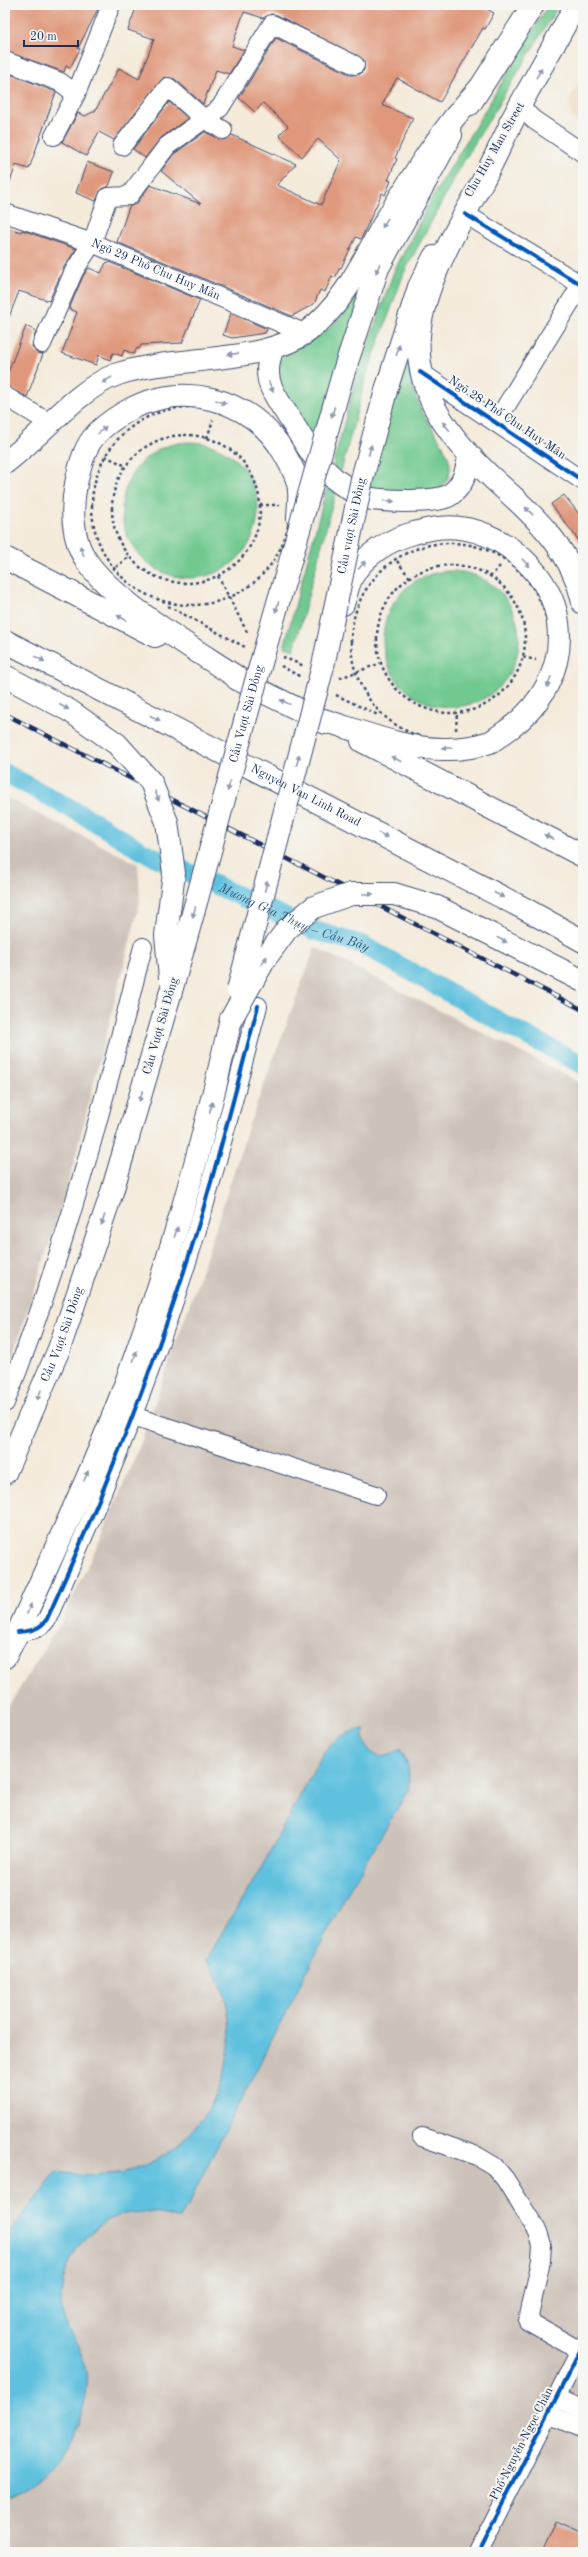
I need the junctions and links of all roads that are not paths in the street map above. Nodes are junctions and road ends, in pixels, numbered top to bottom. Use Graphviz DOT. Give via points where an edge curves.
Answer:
graph roads {
  1 [pos="111,5"];
  2 [pos="532,5"];
  3 [pos="576,5"];
  4 [pos="5,61"];
  5 [pos="354,65"];
  6 [pos="480,88"];
  7 [pos="76,94"];
  8 [pos="520,107"];
  9 [pos="204,119"];
  10 [pos="223,130"];
  11 [pos="54,136"];
  12 [pos="122,146"];
  13 [pos="583,153"];
  14 [pos="5,213"];
  15 [pos="465,214"];
  16 [pos="92,243"];
  17 [pos="582,285"];
  18 [pos="304,333"];
  19 [pos="42,344"];
  20 [pos="272,350"];
  21 [pos="420,372"];
  22 [pos="386,387"];
  23 [pos="5,396"];
  24 [pos="496,422"];
  25 [pos="51,424"];
  26 [pos="469,457"];
  27 [pos="5,463"];
  28 [pos="583,480"];
  29 [pos="5,558"];
  30 [pos="288,569"];
  31 [pos="583,603"];
  32 [pos="5,641"];
  33 [pos="323,666"];
  34 [pos="5,676"];
  35 [pos="244,682"];
  36 [pos="320,720"];
  37 [pos="583,856"];
  38 [pos="583,941"];
  39 [pos="143,947"];
  40 [pos="583,981"];
  41 [pos="171,991"];
  42 [pos="258,1006"];
  43 [pos="231,1019"];
  44 [pos="5,1403"];
  45 [pos="133,1416"];
  46 [pos="5,1474"];
  47 [pos="376,1495"];
  48 [pos="18,1632"];
  49 [pos="5,1656"];
  50 [pos="422,2137"];
  51 [pos="582,2348"];
  52 [pos="557,2398"];
  53 [pos="583,2410"];
  54 [pos="548,2414"];
  55 [pos="583,2429"];
  56 [pos="478,2552"];
  1 -- 7 [label="street"];
  2 -- 6 [label="main road"];
  8 -- 3 [label="main road, Chu Huy Man Street, one-way"];
  4 -- 7 [label="street" via="60,82"];
  5 -- 9 [label="street" via="272,24 220,108"];
  6 -- 18 [label="main road, one-way" via="442,131 351,283 332,308"];
  6 -- 30 [label="main road, one-way, bridge" via="459,120 378,268 343,374"];
  7 -- 11 [label="street"];
  8 -- 13 [label="street" via="534,120"];
  8 -- 15 [label="main road"];
  22 -- 8 [label="main road, Chu Huy Man Street, one-way" via="419,287 486,163"];
  9 -- 10 [label="street"];
  9 -- 12 [label="street" via="168,87"];
  9 -- 16 [label="street" via="167,146 129,196 108,197"];
  14 -- 16 [label="street, Ngõ 29 Phố Chu Huy Mẫn"];
  15 -- 17 [label="street"];
  15 -- 21 [label="main road" via="437,268 423,310 419,333"];
  16 -- 18 [label="street, Ngõ 29 Phố Chu Huy Mẫn"];
  16 -- 19 [label="street" via="74,271"];
  17 -- 24 [label="street"];
  18 -- 20 [label="main road"];
  20 -- 25 [label="main road, one-way" via="159,363 117,374 83,395"];
  20 -- 26 [label="main road, one-way" via="266,366 268,381 276,399 316,460 339,482 365,498 411,501 450,495 465,478"];
  21 -- 24 [label="street, Ngõ 28 Phố Chu Huy Mân"];
  26 -- 21 [label="main road, one-way" via="429,400"];
  33 -- 22 [label="main road, Cầu vượt Sài Đồng, one-way, bridge" via="362,479"];
  23 -- 25 [label="street"];
  24 -- 28 [label="street, Ngõ 28 Phố Chu Huy Mân"];
  25 -- 27 [label="main road"];
  31 -- 26 [label="main road, one-way" via="579,584 561,547 531,512"];
  35 -- 29 [label="main road, one-way"];
  35 -- 30 [label="main road, one-way, bridge" via="135,607 110,575 85,560 74,529 73,496 80,465 93,438 113,420 138,404 169,396 202,396 234,407 259,423 278,442 291,466 299,490 298,522"];
  30 -- 41 [label="main road, Cầu Vượt Sài Đồng, one-way, bridge" via="264,648 211,854"];
  32 -- 38 [label="main road, Nguyen Van Linh Road, one-way"];
  33 -- 36 [label="main road, one-way, bridge" via="352,577 374,553 399,537 430,529 460,528 496,538 528,562 547,590 558,623 558,657 545,692 522,720 488,743 447,749 410,745"];
  43 -- 33 [label="main road, one-way, bridge"];
  34 -- 41 [label="main road, one-way, bridge" via="70,711 117,744 151,782 168,822 174,873 166,935"];
  36 -- 35 [label="main road, one-way"];
  37 -- 36 [label="main road, one-way"];
  39 -- 44 [label="street" via="85,1166 54,1268"];
  43 -- 40 [label="main road, one-way, bridge" via="265,959 287,929 314,906 351,894 394,894 437,907"];
  41 -- 46 [label="main road, Cầu Vượt Sài Đồng, one-way" via="112,1192 59,1349"];
  42 -- 45 [label="street" via="200,1220"];
  48 -- 43 [label="main road, one-way" via="127,1378 181,1217 213,1099"];
  45 -- 47 [label="street"];
  45 -- 48 [label="street" via="93,1517 47,1619 42,1626 33,1631"];
  48 -- 49 [label="main road"];
  50 -- 51 [label="street" via="477,2156 494,2166 505,2179 538,2232 542,2245 528,2321"];
  51 -- 52 [label="street, Phố Nguyễn Ngọc Chân"];
  52 -- 53 [label="street"];
  52 -- 54 [label="street, Phố Nguyễn Ngọc Chân"];
  54 -- 55 [label="street"];
  54 -- 56 [label="street, Phố Nguyễn Ngọc Chân"];
}
